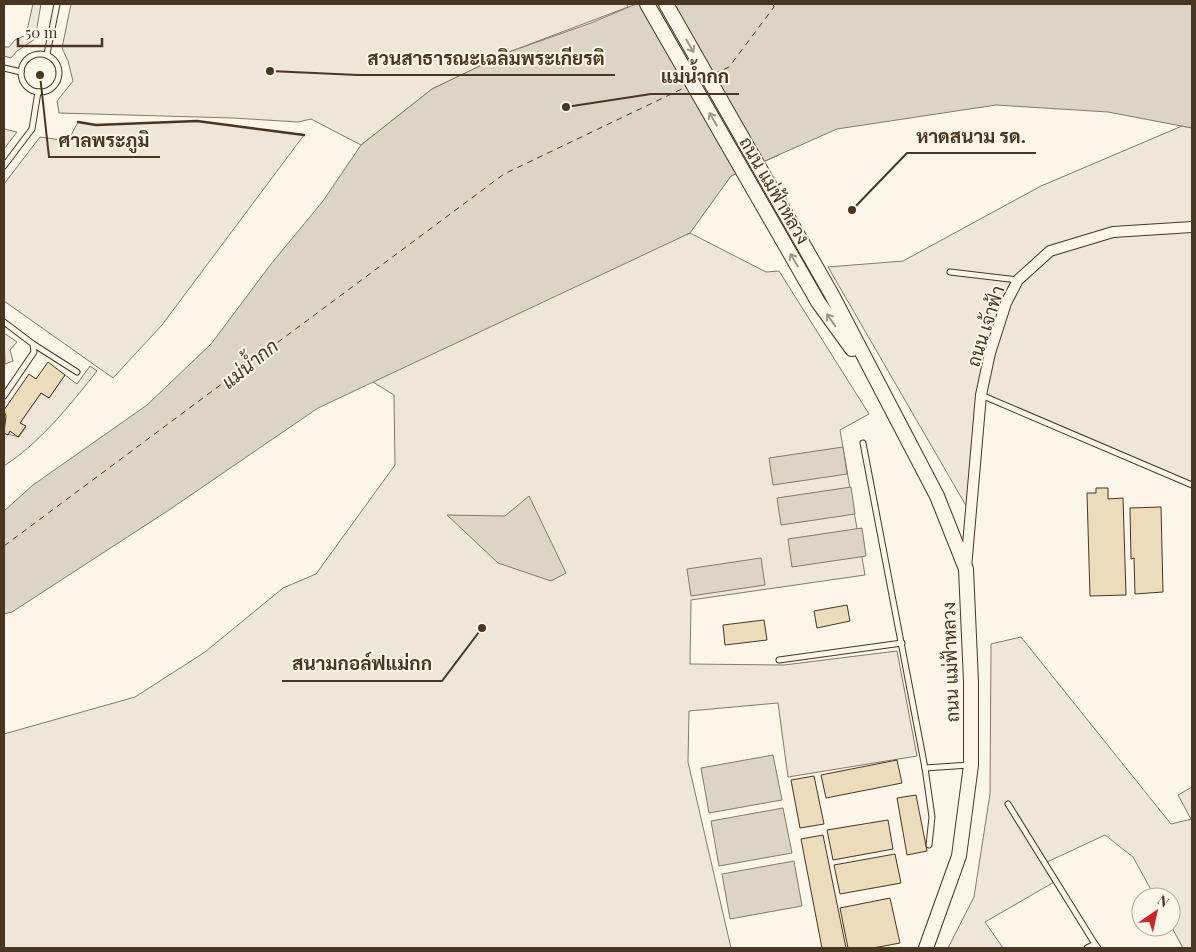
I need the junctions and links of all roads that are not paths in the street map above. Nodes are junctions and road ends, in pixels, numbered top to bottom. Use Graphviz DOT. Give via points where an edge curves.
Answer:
graph roads {
  1 [pos="57,4"];
  2 [pos="647,4"];
  3 [pos="666,4"];
  4 [pos="46,54"];
  5 [pos="4,68"];
  6 [pos="20,72"];
  7 [pos="38,92"];
  8 [pos="4,166"];
  9 [pos="1192,227"];
  10 [pos="950,272"];
  11 [pos="1018,280"];
  12 [pos="4,322"];
  13 [pos="33,344"];
  14 [pos="78,372"];
  15 [pos="880,389"];
  16 [pos="981,395"];
  17 [pos="4,396"];
  18 [pos="863,443"];
  19 [pos="1192,485"];
  20 [pos="966,569"];
  21 [pos="902,644"];
  22 [pos="779,660"];
  23 [pos="971,765"];
  24 [pos="925,768"];
  25 [pos="1008,804"];
  26 [pos="928,844"];
  27 [pos="1096,946"];
  28 [pos="926,948"];
  29 [pos="1088,948"];
  1 -- 4 [label="lane"];
  15 -- 2 [label="street, ถนน แม่ฟ้าหลวง, one-way" via="818,302"];
  3 -- 15 [label="street, ถนน แม่ฟ้าหลวง, one-way" via="832,295"];
  4 -- 6 [label="lane" via="32,55"];
  4 -- 7 [label="lane" via="57,63 60,78 51,89"];
  5 -- 6 [label="lane"];
  6 -- 7 [label="lane" via="25,86"];
  7 -- 8 [label="lane" via="32,128"];
  9 -- 11 [label="street, ถนน เจ้าฟ้า" via="1113,232 1050,251"];
  10 -- 11 [label="lane"];
  11 -- 16 [label="street, ถนน เจ้าฟ้า" via="1006,303"];
  12 -- 13 [label="lane"];
  13 -- 14 [label="lane"];
  13 -- 17 [label="lane" via="31,357"];
  15 -- 20 [label="street, ถนน แม่ฟ้าหลวง" via="937,496"];
  16 -- 19 [label="lane"];
  16 -- 20 [label="street, ถนน เจ้าฟ้า"];
  18 -- 21 [label="lane"];
  20 -- 23 [label="street, ถนน แม่ฟ้าหลวง"];
  21 -- 22 [label="lane"];
  21 -- 24 [label="lane"];
  23 -- 24 [label="lane"];
  23 -- 28 [label="street, ถนน แม่ฟ้าหลวง" via="959,856"];
  24 -- 26 [label="lane" via="932,817"];
  25 -- 27 [label="lane"];
  27 -- 29 [label="lane"];
}
